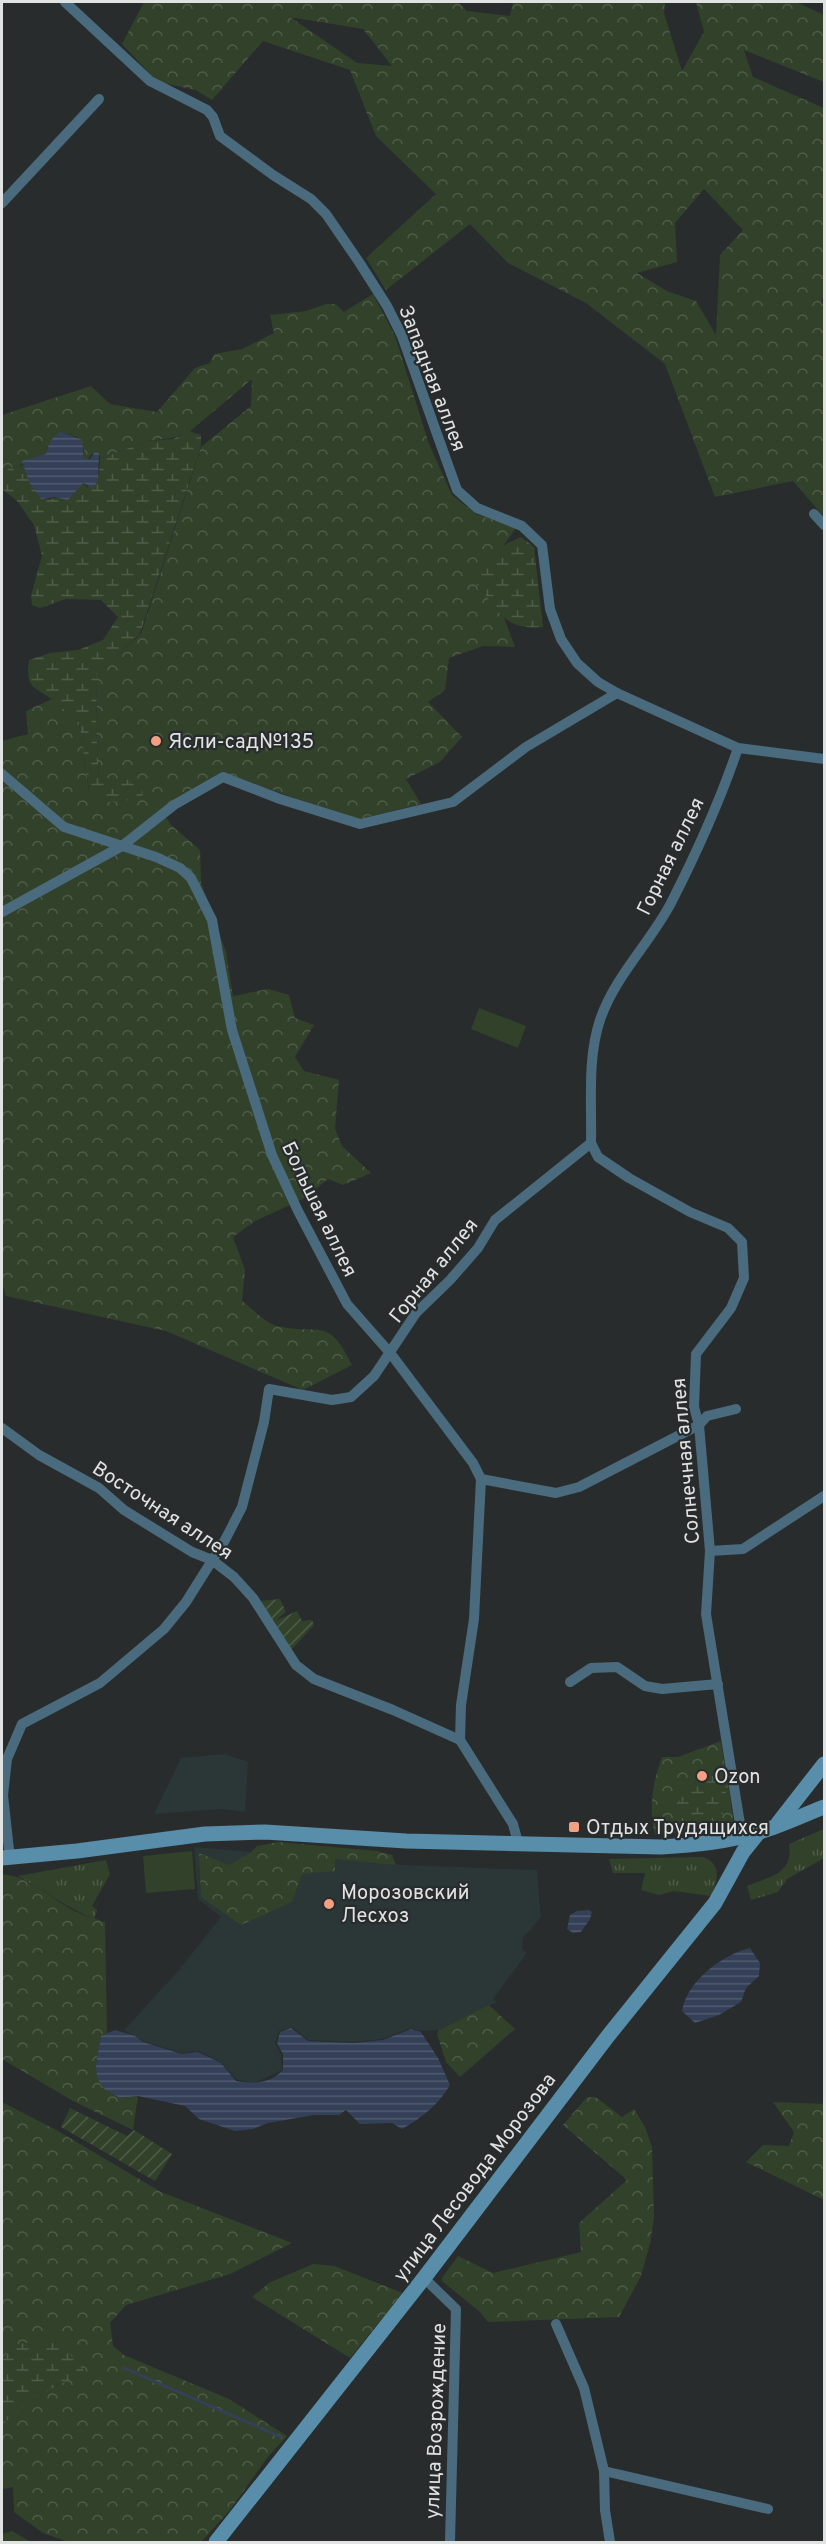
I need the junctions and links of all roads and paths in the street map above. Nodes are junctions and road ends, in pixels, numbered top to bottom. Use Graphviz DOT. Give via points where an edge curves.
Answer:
graph roads {
  1 [pos="65,2"];
  2 [pos="99,99"];
  3 [pos="2,202"];
  4 [pos="814,514"];
  5 [pos="825,525"];
  6 [pos="617,693"];
  7 [pos="738,748"];
  8 [pos="825,759"];
  9 [pos="2,774"];
  10 [pos="122,846"];
  11 [pos="2,912"];
  12 [pos="591,1143"];
  13 [pos="391,1354"];
  14 [pos="736,1409"];
  15 [pos="699,1425"];
  16 [pos="2,1428"];
  17 [pos="481,1479"];
  18 [pos="825,1496"];
  19 [pos="710,1551"];
  20 [pos="212,1560"];
  21 [pos="570,1682"];
  22 [pos="718,1684"];
  23 [pos="460,1740"];
  24 [pos="825,1764"];
  25 [pos="825,1807"];
  26 [pos="777,1825"];
  27 [pos="759,1832"];
  28 [pos="742,1836"];
  29 [pos="716,1842"];
  30 [pos="518,1843"];
  31 [pos="6,1859"];
  32 [pos="728,1877"];
  33 [pos="424,2278"];
  34 [pos="556,2324"];
  35 [pos="604,2471"];
  36 [pos="768,2509"];
  37 [pos="216,2542"];
  38 [pos="450,2542"];
  39 [pos="610,2542"];
  1 -- 6 [label="street, Западная аллея" via="150,81 207,110 220,136 311,199 326,214 387,306 402,336 457,490 477,508 522,526 542,545 550,609 561,639 577,663"];
  2 -- 3 [label="street"];
  4 -- 5 [label="street"];
  6 -- 7 [label="street, Западная аллея"];
  6 -- 10 [label="street" via="526,747 453,802 360,824 280,800 222,777 174,805"];
  7 -- 8 [label="street, Западная аллея"];
  7 -- 12 [label="street, Горная аллея" via="670,904 617,984 600,1019 593,1044"];
  9 -- 10 [label="street, Большая аллея" via="63,827"];
  10 -- 11 [label="street"];
  10 -- 13 [label="street, Большая аллея" via="180,868 191,878 212,920 232,1030 272,1155 347,1304"];
  12 -- 13 [label="street, Горная аллея" via="495,1220 478,1248 416,1312"];
  12 -- 15 [label="street, Солнечная аллея" via="598,1157 690,1212 728,1228 742,1242 744,1278 731,1308 696,1354 694,1407"];
  13 -- 17 [label="street, Большая аллея"];
  13 -- 20 [label="street, Горная аллея" via="351,1397 332,1400 269,1389 242,1507"];
  14 -- 15 [label="street" via="707,1416"];
  15 -- 17 [label="street" via="579,1487 556,1493"];
  15 -- 19 [label="street, Солнечная аллея"];
  16 -- 20 [label="street, Восточная аллея" via="39,1455 99,1488 124,1510"];
  17 -- 23 [label="street" via="474,1619 461,1705"];
  18 -- 19 [label="street" via="743,1549"];
  19 -- 22 [label="street, Солнечная аллея" via="706,1614"];
  20 -- 23 [label="street, Восточная аллея" via="253,1598 289,1656 314,1679"];
  20 -- 31 [label="street, Горная аллея" via="186,1602 142,1650 100,1683 22,1724 7,1759 3,1796"];
  21 -- 22 [label="street" via="591,1668 617,1667 645,1686 662,1689"];
  22 -- 28 [label="street, Солнечная аллея"];
  23 -- 30 [label="street" via="513,1824"];
  24 -- 26 [label="street"];
  25 -- 26 [label="street"];
  26 -- 27 [label="street"];
  27 -- 28 [label="street"];
  27 -- 32 [label="street, улица Лесовода Морозова"];
  28 -- 29 [label="street"];
  29 -- 30 [label="street" via="661,1847"];
  29 -- 32 [label="street" via="729,1852 732,1862"];
  30 -- 31 [label="street" via="235,1833"];
  32 -- 33 [label="street, улица Лесовода Морозова" via="714,1903"];
  33 -- 37 [label="street, улица Лесовода Морозова"];
  33 -- 38 [label="street, улица Возрождение" via="456,2309"];
  34 -- 35 [label="street" via="584,2388"];
  35 -- 36 [label="street"];
  35 -- 39 [label="street"];
}
